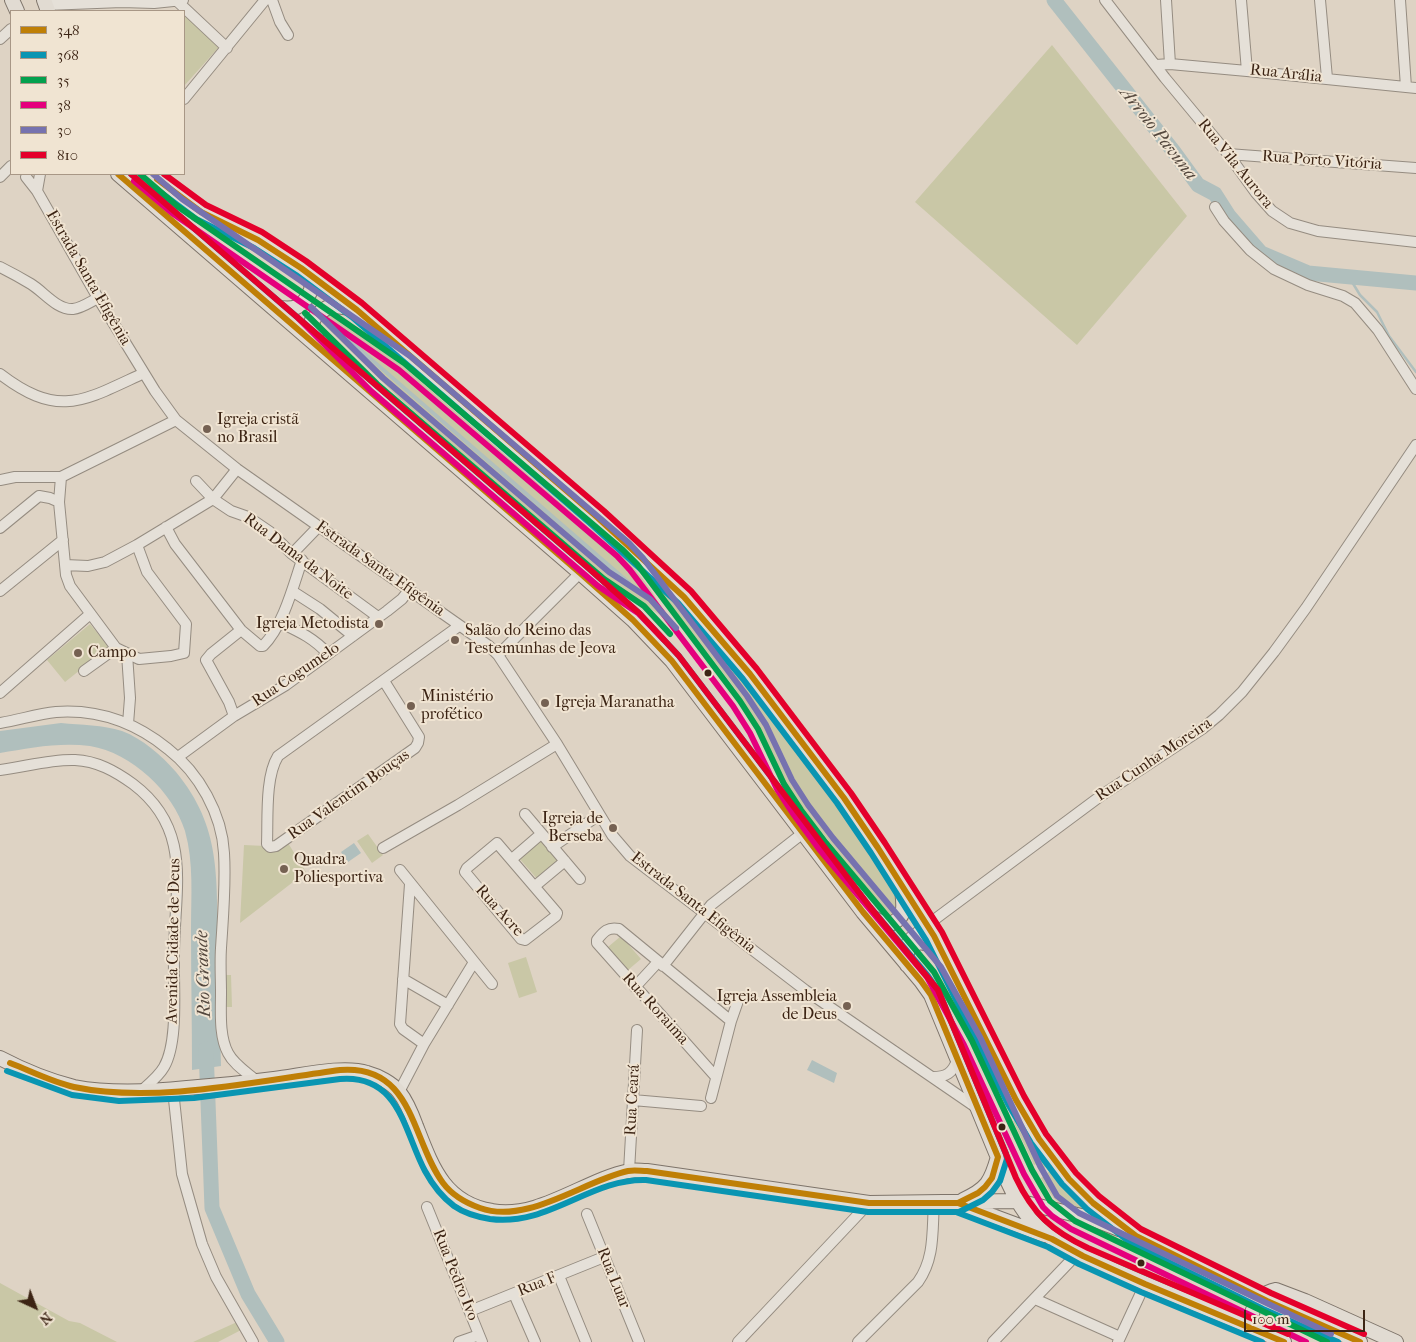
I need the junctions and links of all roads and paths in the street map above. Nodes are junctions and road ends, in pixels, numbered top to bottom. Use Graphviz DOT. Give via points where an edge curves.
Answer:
graph roads {
  1 [pos="180,0"];
  2 [pos="265,0"];
  3 [pos="272,0"];
  4 [pos="1105,0"];
  5 [pos="1166,0"];
  6 [pos="1241,0"];
  7 [pos="1320,0"];
  8 [pos="1400,0"];
  9 [pos="46,5"];
  10 [pos="124,7"];
  11 [pos="10,29"];
  12 [pos="288,35"];
  13 [pos="0,39"];
  14 [pos="227,48"];
  15 [pos="1170,64"];
  16 [pos="1156,65"];
  17 [pos="1247,70"];
  18 [pos="1327,78"];
  19 [pos="1411,87"];
  20 [pos="185,98"];
  21 [pos="1228,154"];
  22 [pos="10,167"];
  23 [pos="1416,168"];
  24 [pos="24,175"];
  25 [pos="37,175"];
  26 [pos="40,175"];
  27 [pos="119,175"];
  28 [pos="151,175"];
  29 [pos="0,177"];
  30 [pos="37,190"];
  31 [pos="1215,207"];
  32 [pos="1416,242"];
  33 [pos="0,267"];
  34 [pos="301,268"];
  35 [pos="98,298"];
  36 [pos="273,307"];
  37 [pos="357,310"];
  38 [pos="320,347"];
  39 [pos="144,373"];
  40 [pos="0,374"];
  41 [pos="1416,389"];
  42 [pos="176,420"];
  43 [pos="1416,445"];
  44 [pos="237,469"];
  45 [pos="33,477"];
  46 [pos="62,477"];
  47 [pos="0,480"];
  48 [pos="196,481"];
  49 [pos="38,496"];
  50 [pos="213,499"];
  51 [pos="59,502"];
  52 [pos="319,526"];
  53 [pos="166,527"];
  54 [pos="0,528"];
  55 [pos="63,540"];
  56 [pos="137,545"];
  57 [pos="297,557"];
  58 [pos="65,565"];
  59 [pos="580,573"];
  60 [pos="409,590"];
  61 [pos="0,591"];
  62 [pos="292,591"];
  63 [pos="89,615"];
  64 [pos="378,617"];
  65 [pos="278,622"];
  66 [pos="460,626"];
  67 [pos="241,630"];
  68 [pos="353,636"];
  69 [pos="116,648"];
  70 [pos="128,654"];
  71 [pos="328,654"];
  72 [pos="498,655"];
  73 [pos="84,671"];
  74 [pos="384,681"];
  75 [pos="0,693"];
  76 [pos="234,716"];
  77 [pos="0,723"];
  78 [pos="128,724"];
  79 [pos="557,744"];
  80 [pos="178,756"];
  81 [pos="0,770"];
  82 [pos="525,814"];
  83 [pos="599,815"];
  84 [pos="803,833"];
  85 [pos="541,834"];
  86 [pos="552,847"];
  87 [pos="383,848"];
  88 [pos="512,859"];
  89 [pos="565,861"];
  90 [pos="400,870"];
  91 [pos="580,879"];
  92 [pos="410,884"];
  93 [pos="535,886"];
  94 [pos="901,886"];
  95 [pos="863,912"];
  96 [pos="705,914"];
  97 [pos="928,925"];
  98 [pos="945,958"];
  99 [pos="904,961"];
  100 [pos="474,962"];
  101 [pos="661,964"];
  102 [pos="403,979"];
  103 [pos="492,984"];
  104 [pos="635,987"];
  105 [pos="738,998"];
  106 [pos="448,1005"];
  107 [pos="731,1021"];
  108 [pos="637,1030"];
  109 [pos="424,1044"];
  110 [pos="0,1058"];
  111 [pos="957,1060"];
  112 [pos="716,1077"];
  113 [pos="933,1077"];
  114 [pos="258,1082"];
  115 [pos="176,1090"];
  116 [pos="141,1091"];
  117 [pos="399,1092"];
  118 [pos="711,1098"];
  119 [pos="633,1100"];
  120 [pos="701,1106"];
  121 [pos="977,1108"];
  122 [pos="998,1157"];
  123 [pos="629,1171"];
  124 [pos="1017,1201"];
  125 [pos="869,1203"];
  126 [pos="934,1203"];
  127 [pos="958,1203"];
  128 [pos="427,1207"];
  129 [pos="587,1214"];
  130 [pos="1136,1236"];
  131 [pos="1052,1239"];
  132 [pos="1078,1253"];
  133 [pos="604,1257"];
  134 [pos="560,1276"];
  135 [pos="1145,1284"];
  136 [pos="514,1294"];
  137 [pos="1260,1297"];
  138 [pos="1035,1298"];
  139 [pos="470,1311"];
  140 [pos="1257,1330"];
  141 [pos="481,1338"];
  142 [pos="1119,1340"];
  143 [pos="253,1342"];
  144 [pos="460,1342"];
  145 [pos="534,1342"];
  146 [pos="586,1342"];
  147 [pos="639,1342"];
  148 [pos="738,1342"];
  149 [pos="858,1342"];
  150 [pos="992,1342"];
  151 [pos="1284,1342"];
  152 [pos="1360,1342"];
  153 [pos="1396,1342"];
  1 -- 10 [label="street"];
  1 -- 14 [label="street"];
  2 -- 14 [label="street"];
  3 -- 12 [label="street"];
  4 -- 16 [label="street, Rua Vila Aurora"];
  5 -- 15 [label="street"];
  6 -- 17 [label="street"];
  7 -- 18 [label="street"];
  8 -- 19 [label="street"];
  9 -- 10 [label="street"];
  11 -- 13 [label="street"];
  14 -- 20 [label="street"];
  15 -- 16 [label="street, Rua Arália"];
  15 -- 17 [label="street, Rua Arália"];
  16 -- 21 [label="street, Rua Vila Aurora"];
  17 -- 18 [label="street, Rua Arália"];
  18 -- 19 [label="street, Rua Arália"];
  21 -- 23 [label="street, Rua Porto Vitória"];
  21 -- 32 [label="street, Rua Vila Aurora" via="1256,193 1290,223 1318,231"];
  22 -- 29 [label="street"];
  24 -- 25 [label="street"];
  24 -- 30 [label="street, Estrada Santa Efigênia"];
  26 -- 30 [label="street"];
  27 -- 36 [label="main road"];
  28 -- 34 [label="main road" via="201,212 258,240"];
  30 -- 35 [label="street, Estrada Santa Efigênia"];
  31 -- 41 [label="street" via="1250,250 1274,269 1355,303 1378,330"];
  33 -- 35 [label="street" via="66,308 80,307"];
  34 -- 36 [label="main road" via="311,283 308,296 293,309"];
  34 -- 37 [label="main road"];
  35 -- 39 [label="street, Estrada Santa Efigênia"];
  36 -- 38 [label="main road"];
  37 -- 38 [label="main road" via="334,306 320,311 312,320"];
  37 -- 94 [label="main road" via="598,518 684,597 750,674 844,798"];
  38 -- 59 [label="main road"];
  39 -- 40 [label="street" via="90,397 64,403 38,398"];
  39 -- 42 [label="street, Estrada Santa Efigênia"];
  42 -- 44 [label="street, Estrada Santa Efigênia"];
  42 -- 46 [label="street"];
  43 -- 97 [label="street, Rua Cunha Moreira" via="1274,652 1219,715 1102,794"];
  44 -- 50 [label="street"];
  44 -- 52 [label="street, Estrada Santa Efigênia"];
  45 -- 46 [label="street"];
  45 -- 47 [label="street"];
  45 -- 49 [label="street"];
  46 -- 51 [label="street"];
  48 -- 50 [label="street, Rua Dama da Noite"];
  49 -- 51 [label="street"];
  49 -- 54 [label="street"];
  50 -- 53 [label="street"];
  50 -- 57 [label="street, Rua Dama da Noite" via="248,517"];
  51 -- 55 [label="street"];
  52 -- 57 [label="street"];
  52 -- 60 [label="street, Estrada Santa Efigênia"];
  53 -- 56 [label="street"];
  53 -- 67 [label="street" via="175,544"];
  55 -- 58 [label="street"];
  55 -- 61 [label="street"];
  56 -- 58 [label="street" via="105,562 88,566"];
  56 -- 70 [label="street" via="147,572 186,624 184,653 139,658"];
  57 -- 62 [label="street"];
  57 -- 64 [label="street, Rua Dama da Noite"];
  58 -- 63 [label="street" via="70,586"];
  59 -- 72 [label="street"];
  59 -- 84 [label="main road" via="633,620 672,661"];
  60 -- 64 [label="street, Rua Cogumelo"];
  60 -- 66 [label="street, Estrada Santa Efigênia"];
  62 -- 65 [label="street"];
  62 -- 68 [label="street" via="320,608"];
  63 -- 69 [label="street"];
  63 -- 75 [label="street"];
  64 -- 68 [label="street, Rua Cogumelo"];
  65 -- 67 [label="street" via="263,646"];
  65 -- 71 [label="street" via="310,637"];
  66 -- 72 [label="street, Estrada Santa Efigênia"];
  66 -- 74 [label="street"];
  67 -- 76 [label="street" via="206,660"];
  68 -- 71 [label="street, Rua Cogumelo"];
  69 -- 70 [label="street"];
  69 -- 73 [label="street"];
  70 -- 78 [label="street"];
  71 -- 76 [label="street, Rua Cogumelo" via="286,685"];
  72 -- 79 [label="street, Estrada Santa Efigênia"];
  74 -- 74 [label="street, Rua Valentim Bouças" via="278,756 273,764 270,787 267,844 270,847 276,846 415,748 419,737"];
  76 -- 80 [label="street, Rua Cogumelo"];
  77 -- 78 [label="street" via="68,712 101,715"];
  78 -- 80 [label="street"];
  79 -- 83 [label="street, Estrada Santa Efigênia"];
  79 -- 87 [label="street"];
  80 -- 114 [label="street" via="205,791 220,828 224,852 221,1014 224,1041 232,1059"];
  81 -- 116 [label="street, Avenida Cidade de Deus" via="56,760 76,760 109,768 141,790 171,832 178,873 173,1043 164,1067"];
  82 -- 85 [label="street"];
  83 -- 86 [label="street"];
  83 -- 96 [label="street, Estrada Santa Efigênia" via="630,856"];
  84 -- 95 [label="main road"];
  84 -- 96 [label="street" via="711,905"];
  85 -- 86 [label="street"];
  85 -- 88 [label="street"];
  86 -- 89 [label="street"];
  88 -- 93 [label="street, Rua Acre"];
  88 -- 93 [label="street, Rua Acre" via="499,844 495,844 465,871 522,940 557,914"];
  89 -- 91 [label="street"];
  89 -- 93 [label="street"];
  90 -- 92 [label="street"];
  92 -- 100 [label="street"];
  92 -- 102 [label="street"];
  94 -- 95 [label="main road" via="904,910 894,923 884,924"];
  94 -- 97 [label="main road"];
  95 -- 99 [label="main road"];
  96 -- 101 [label="street"];
  96 -- 113 [label="street, Estrada Santa Efigênia" via="805,990"];
  97 -- 98 [label="main road"];
  97 -- 99 [label="street, Rua Cunha Moreira" via="908,940"];
  98 -- 99 [label="main road" via="921,942 911,944"];
  98 -- 130 [label="main road" via="1039,1139 1093,1204"];
  99 -- 111 [label="main road" via="931,995"];
  100 -- 103 [label="street"];
  100 -- 106 [label="street"];
  101 -- 104 [label="street"];
  101 -- 104 [label="street, Rua Roraima" via="619,929 608,929 597,943"];
  101 -- 107 [label="street"];
  102 -- 106 [label="street"];
  102 -- 109 [label="street" via="400,1024 402,1029"];
  104 -- 112 [label="street, Rua Roraima"];
  105 -- 107 [label="street"];
  106 -- 109 [label="street"];
  107 -- 112 [label="street"];
  108 -- 119 [label="street, Rua Ceará"];
  109 -- 117 [label="street"];
  110 -- 116 [label="main road" via="74,1086"];
  111 -- 113 [label="street" via="948,1075"];
  111 -- 121 [label="main road"];
  112 -- 118 [label="street"];
  113 -- 121 [label="street, Estrada Santa Efigênia"];
  114 -- 115 [label="main road"];
  114 -- 117 [label="main road" via="346,1070 375,1076"];
  115 -- 116 [label="main road"];
  115 -- 143 [label="street" via="182,1174 202,1244 216,1277"];
  117 -- 123 [label="main road" via="439,1178 448,1190 474,1206 493,1212 522,1210"];
  119 -- 120 [label="street"];
  119 -- 123 [label="street, Rua Ceará"];
  121 -- 122 [label="main road"];
  122 -- 124 [label="main road"];
  122 -- 127 [label="main road" via="986,1187"];
  123 -- 125 [label="main road" via="656,1172"];
  124 -- 127 [label="main road"];
  124 -- 130 [label="main road" via="1090,1218"];
  124 -- 131 [label="main road" via="1030,1220"];
  125 -- 126 [label="main road"];
  125 -- 148 [label="street"];
  126 -- 127 [label="main road"];
  126 -- 149 [label="street" via="930,1262 926,1271"];
  127 -- 131 [label="main road"];
  128 -- 139 [label="street, Rua Pedro Ivo"];
  129 -- 133 [label="street, Rua Luar"];
  130 -- 137 [label="main road"];
  131 -- 132 [label="main road"];
  132 -- 135 [label="main road"];
  132 -- 138 [label="street"];
  133 -- 134 [label="street, Rua F"];
  133 -- 147 [label="street, Rua Luar"];
  134 -- 136 [label="street, Rua F"];
  134 -- 146 [label="street"];
  135 -- 140 [label="main road"];
  135 -- 142 [label="street"];
  136 -- 139 [label="street, Rua F"];
  136 -- 145 [label="street"];
  137 -- 140 [label="main road" via="1252,1315"];
  137 -- 152 [label="main road"];
  137 -- 153 [label="main road" via="1276,1290"];
  138 -- 142 [label="street"];
  138 -- 150 [label="street"];
  139 -- 141 [label="street, Rua Pedro Ivo"];
  140 -- 151 [label="main road"];
  141 -- 144 [label="street"];
}
